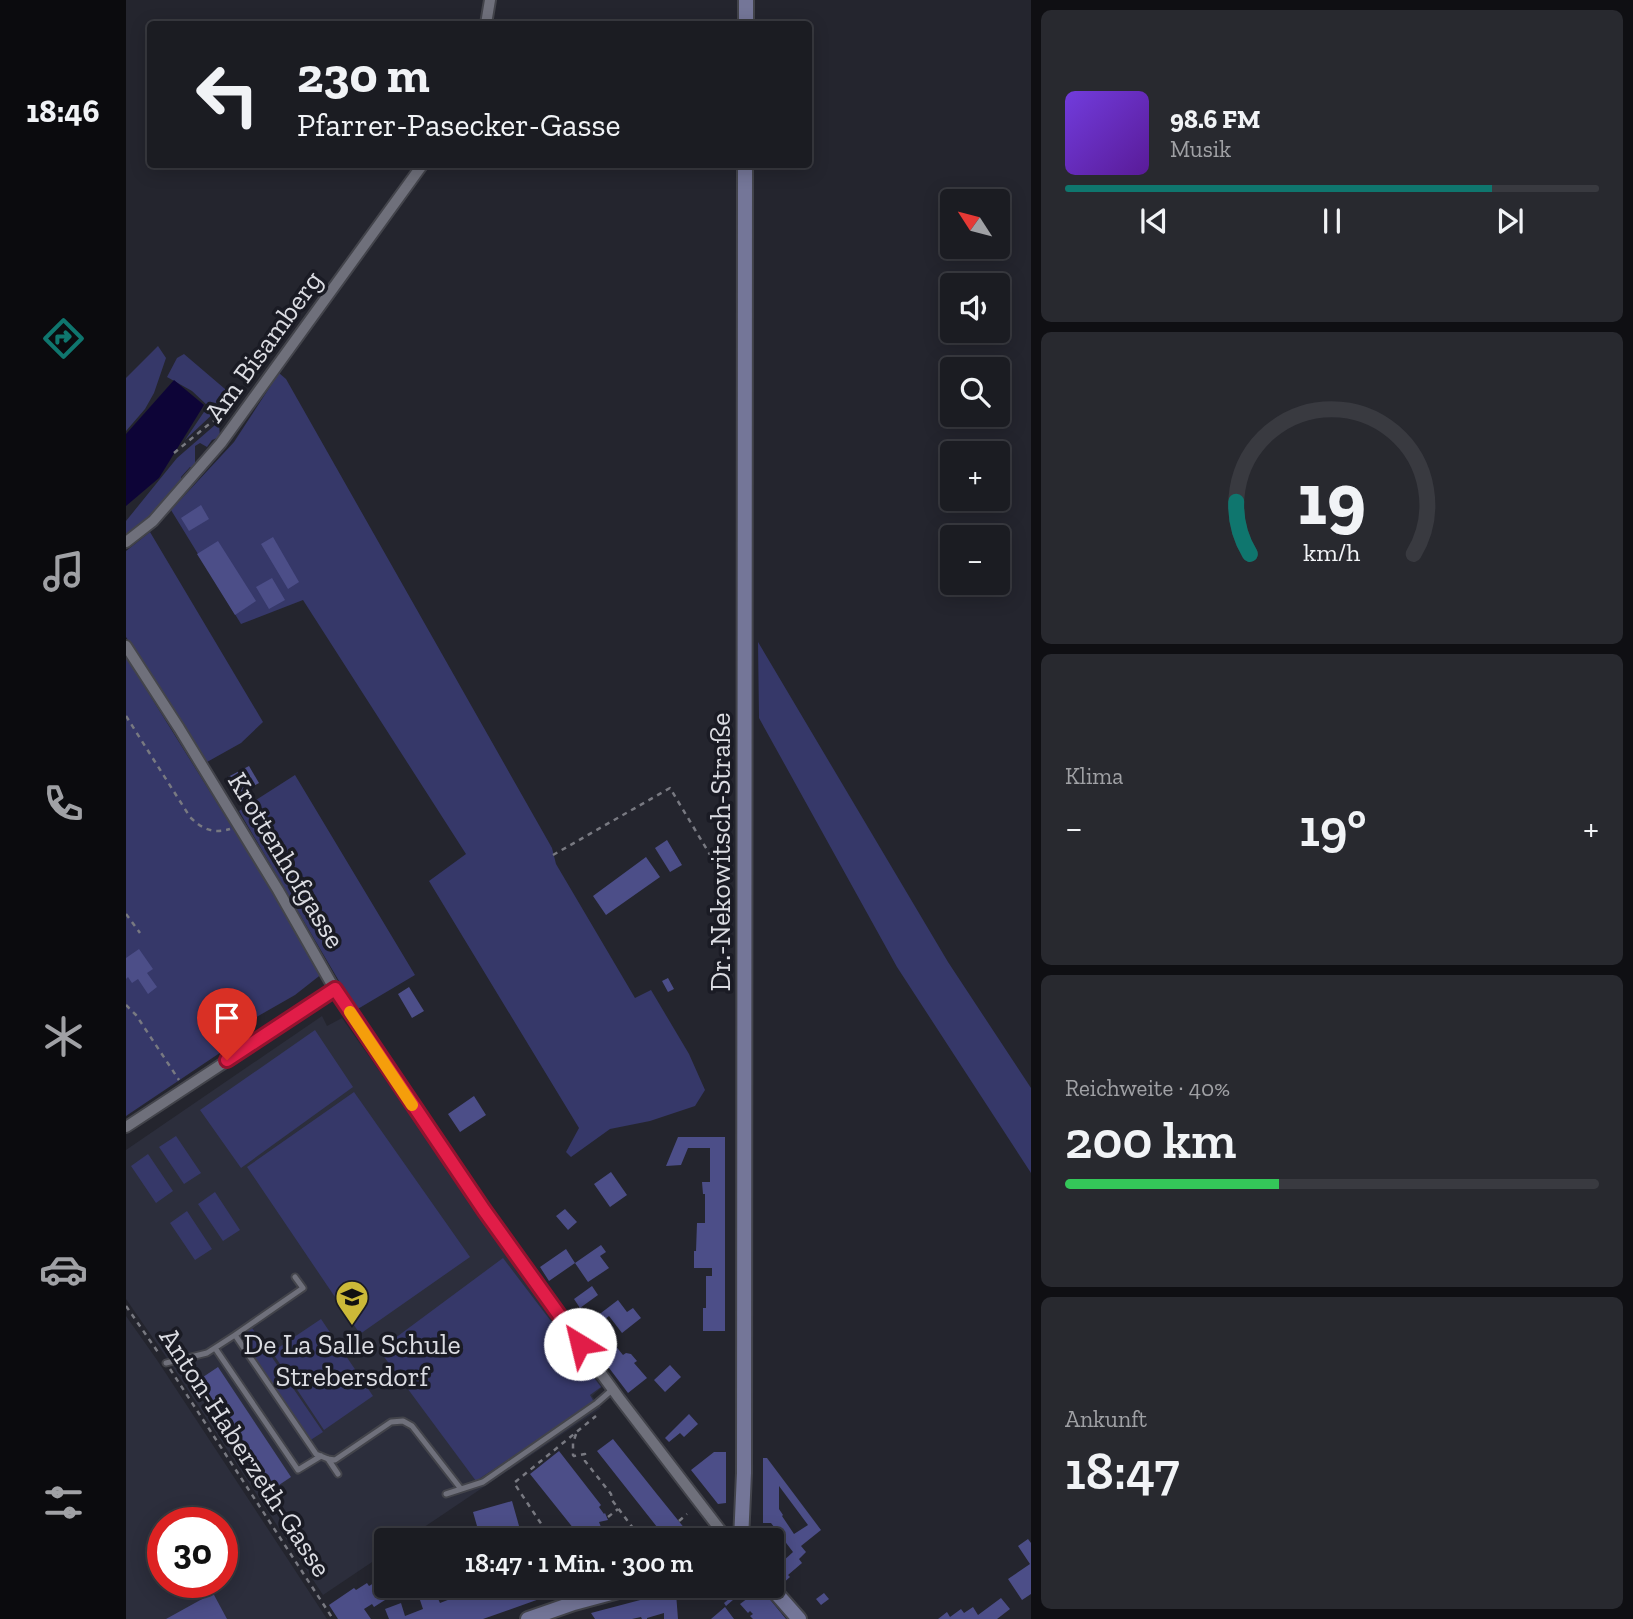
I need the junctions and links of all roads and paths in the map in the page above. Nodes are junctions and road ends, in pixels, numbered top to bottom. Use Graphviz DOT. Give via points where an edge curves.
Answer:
graph roads {
  1 [pos="490,0"];
  2 [pos="746,0"];
  3 [pos="486,21"];
  4 [pos="746,21"];
  5 [pos="420,168"];
  6 [pos="745,168"];
  7 [pos="246,409"];
  8 [pos="174,453"];
  9 [pos="126,542"];
  10 [pos="126,646"];
  11 [pos="126,716"];
  12 [pos="238,825"];
  13 [pos="553,855"];
  14 [pos="732,890"];
  15 [pos="126,914"];
  16 [pos="140,933"];
  17 [pos="335,989"];
  18 [pos="126,1005"];
  19 [pos="184,1088"];
  20 [pos="126,1127"];
  21 [pos="295,1277"];
  22 [pos="126,1306"];
  23 [pos="235,1335"];
  24 [pos="215,1348"];
  25 [pos="166,1363"];
  26 [pos="614,1389"];
  27 [pos="596,1416"];
  28 [pos="578,1431"];
  29 [pos="324,1458"];
  30 [pos="338,1474"];
  31 [pos="460,1489"];
  32 [pos="446,1494"];
  33 [pos="618,1509"];
  34 [pos="687,1514"];
  35 [pos="608,1517"];
  36 [pos="679,1521"];
  37 [pos="544,1528"];
  38 [pos="633,1528"];
  39 [pos="719,1528"];
  40 [pos="741,1528"];
  41 [pos="593,1598"];
  42 [pos="781,1598"];
  43 [pos="333,1619"];
  44 [pos="528,1619"];
  45 [pos="799,1619"];
  1 -- 3 [label="street"];
  2 -- 4 [label="main road"];
  5 -- 7 [label="street, Am Bisamberg"];
  6 -- 40 [label="main road, Dr.-Nekowitsch-Straße"];
  7 -- 8 [label="path" via="228,411"];
  7 -- 9 [label="street, Am Bisamberg" via="153,521"];
  10 -- 12 [label="street, Krottenhofgasse"];
  11 -- 12 [label="path" via="193,821 214,832"];
  12 -- 17 [label="street, Krottenhofgasse"];
  13 -- 14 [label="path" via="670,788"];
  15 -- 16 [label="path"];
  17 -- 19 [label="street"];
  17 -- 26 [label="street, Krottenhofgasse" via="507,1243"];
  18 -- 19 [label="path"];
  19 -- 20 [label="street"];
  21 -- 23 [label="lane" via="303,1288"];
  22 -- 25 [label="path, Anton-Haberzeth-Gasse"];
  23 -- 24 [label="lane"];
  23 -- 29 [label="lane" via="316,1454"];
  24 -- 25 [label="lane"];
  24 -- 29 [label="lane" via="298,1470"];
  25 -- 43 [label="path, Anton-Haberzeth-Gasse"];
  26 -- 31 [label="lane" via="484,1482"];
  26 -- 39 [label="street, Krottenhofgasse"];
  27 -- 28 [label="path"];
  28 -- 33 [label="path" via="573,1455 585,1454 585,1461"];
  28 -- 37 [label="path" via="514,1482"];
  29 -- 30 [label="lane"];
  29 -- 31 [label="lane" via="335,1460 391,1422 403,1421 412,1426"];
  31 -- 32 [label="lane"];
  33 -- 35 [label="path"];
  33 -- 38 [label="path"];
  34 -- 36 [label="path"];
  41 -- 44 [label="main road"];
  42 -- 45 [label="main road"];
}
